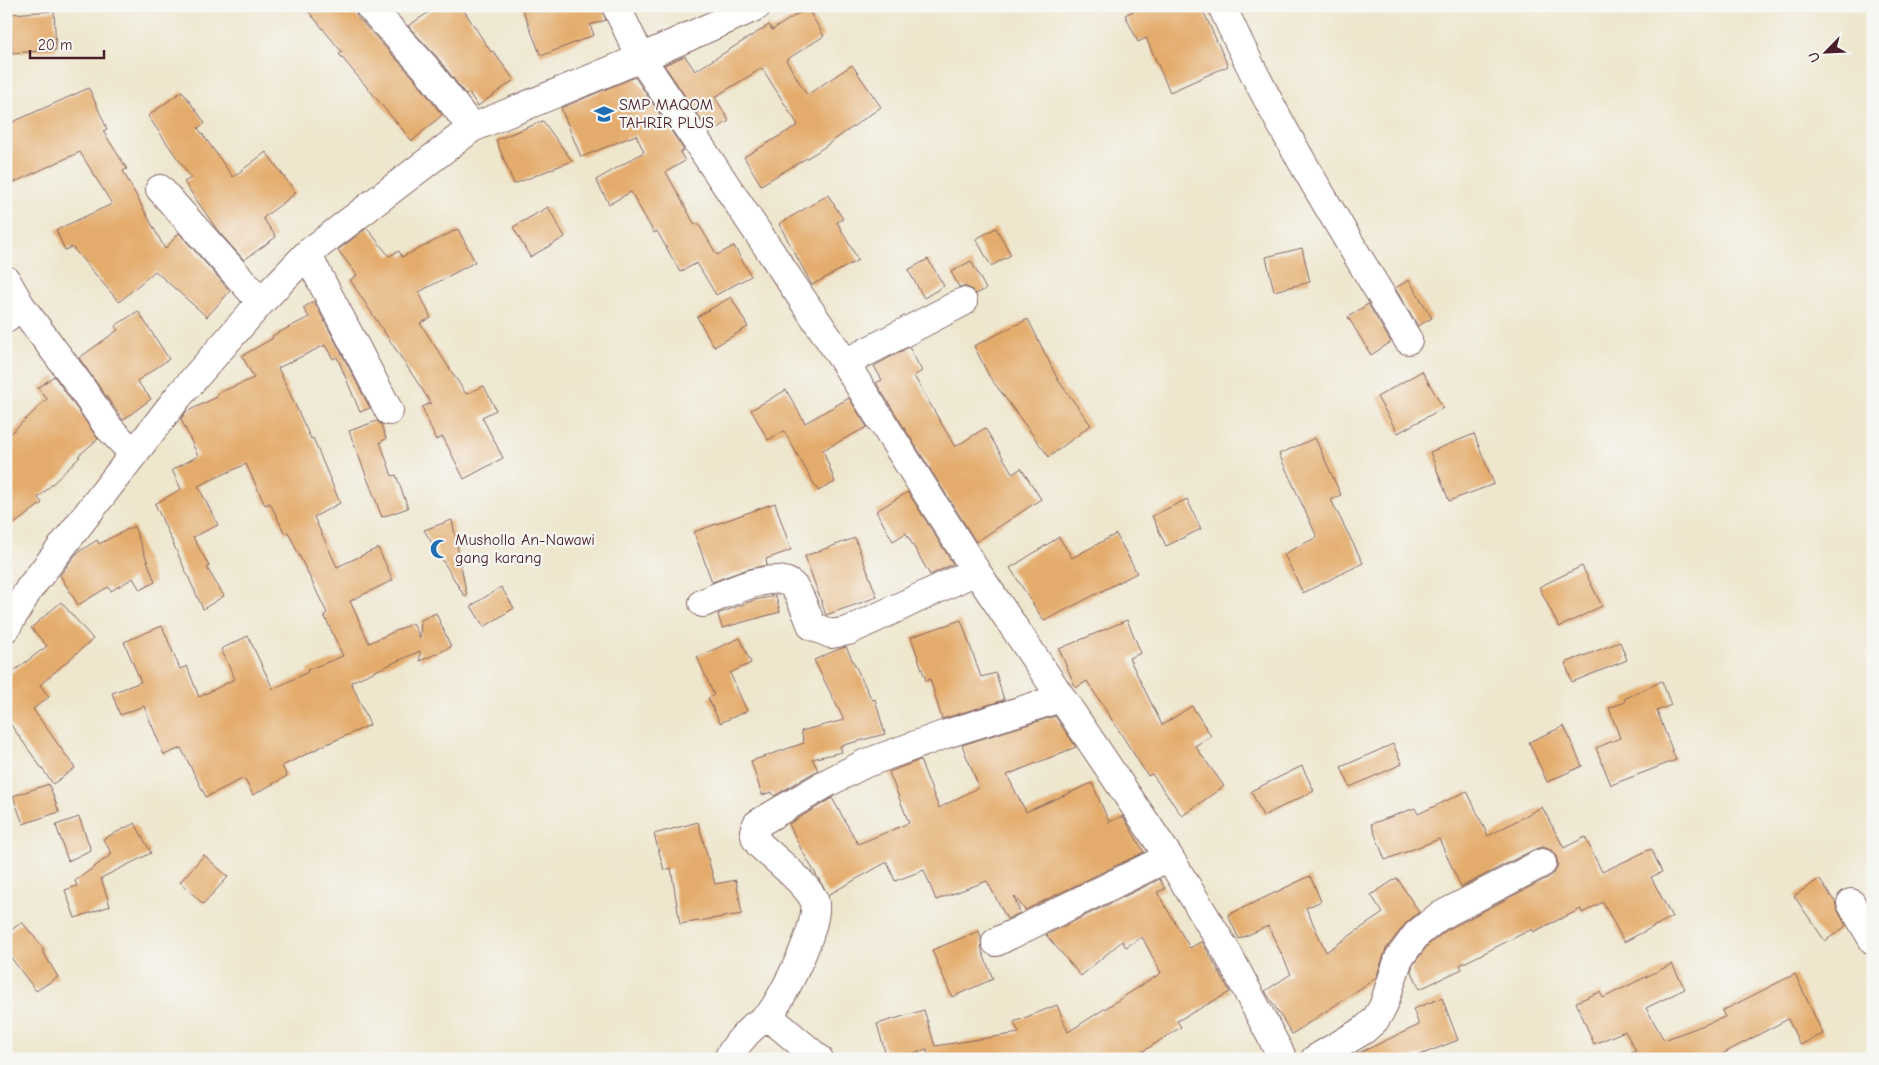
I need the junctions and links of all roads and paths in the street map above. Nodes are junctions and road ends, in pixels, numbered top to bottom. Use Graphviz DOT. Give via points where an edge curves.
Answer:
graph roads {
  1 [pos="369,6"];
  2 [pos="616,6"];
  3 [pos="757,6"];
  4 [pos="1222,6"];
  5 [pos="641,58"];
  6 [pos="472,128"];
  7 [pos="160,189"];
  8 [pos="307,254"];
  9 [pos="6,280"];
  10 [pos="260,302"];
  11 [pos="963,302"];
  12 [pos="14,312"];
  13 [pos="1408,340"];
  14 [pos="845,363"];
  15 [pos="389,411"];
  16 [pos="134,454"];
  17 [pos="976,571"];
  18 [pos="703,603"];
  19 [pos="6,628"];
  20 [pos="1061,698"];
  21 [pos="1170,857"];
  22 [pos="1542,863"];
  23 [pos="1851,904"];
  24 [pos="1873,940"];
  25 [pos="996,942"];
  26 [pos="761,1021"];
  27 [pos="729,1056"];
  28 [pos="819,1059"];
  29 [pos="1283,1059"];
  30 [pos="1315,1059"];
  1 -- 6 [label="street" via="424,67"];
  2 -- 5 [label="street"];
  3 -- 5 [label="street"];
  4 -- 13 [label="street" via="1253,72 1315,185"];
  5 -- 6 [label="street"];
  5 -- 14 [label="street"];
  6 -- 8 [label="street"];
  7 -- 10 [label="street"];
  8 -- 10 [label="street"];
  8 -- 15 [label="street"];
  9 -- 12 [label="street"];
  10 -- 16 [label="street" via="178,397"];
  11 -- 14 [label="street"];
  12 -- 16 [label="street" via="76,380 108,427"];
  14 -- 17 [label="street"];
  16 -- 19 [label="street" via="29,589"];
  17 -- 18 [label="street" via="848,631 831,634 812,626 794,588 778,579 763,581"];
  17 -- 20 [label="street"];
  20 -- 21 [label="street"];
  20 -- 26 [label="street" via="864,764 757,824 754,831 760,846 806,889 814,899 816,912 802,955 782,997"];
  21 -- 25 [label="street"];
  21 -- 29 [label="street" via="1228,954"];
  22 -- 30 [label="street" via="1438,916 1417,934 1399,958 1383,1007 1375,1020"];
  23 -- 24 [label="street"];
  26 -- 27 [label="street"];
  26 -- 28 [label="street"];
}
